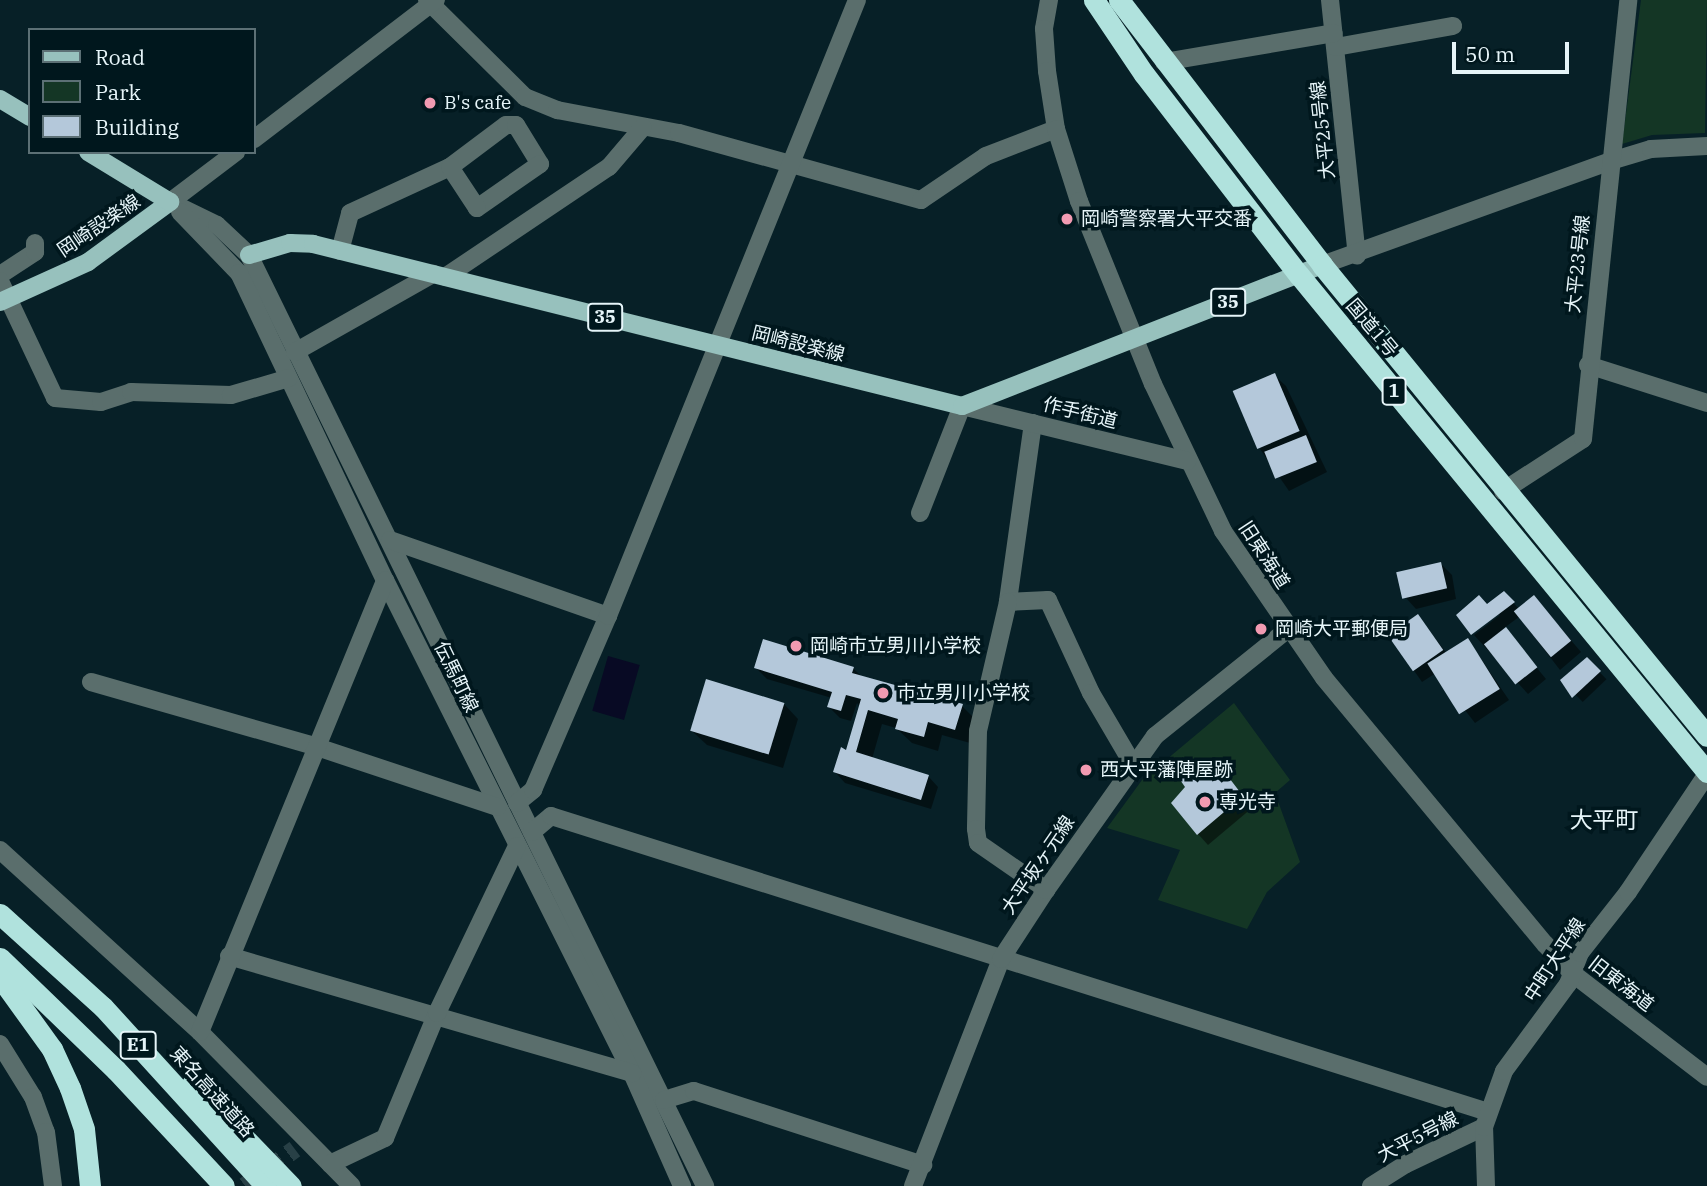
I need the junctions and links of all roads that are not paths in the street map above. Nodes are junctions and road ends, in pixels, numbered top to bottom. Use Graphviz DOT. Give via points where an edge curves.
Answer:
graph roads {
  1 [pos="857,0"];
  2 [pos="1049,0"];
  3 [pos="1094,0"];
  4 [pos="1119,0"];
  5 [pos="1330,0"];
  6 [pos="1628,0"];
  7 [pos="432,1"];
  8 [pos="1453,26"];
  9 [pos="1335,40"];
  10 [pos="1164,62"];
  11 [pos="0,99"];
  12 [pos="28,116"];
  13 [pos="643,127"];
  14 [pos="1056,129"];
  15 [pos="256,137"];
  16 [pos="1707,146"];
  17 [pos="91,154"];
  18 [pos="233,154"];
  19 [pos="1611,160"];
  20 [pos="790,166"];
  21 [pos="450,167"];
  22 [pos="170,202"];
  23 [pos="35,243"];
  24 [pos="340,251"];
  25 [pos="249,255"];
  26 [pos="1357,256"];
  27 [pos="1322,265"];
  28 [pos="0,275"];
  29 [pos="1299,275"];
  30 [pos="439,276"];
  31 [pos="0,281"];
  32 [pos="4,301"];
  33 [pos="1133,337"];
  34 [pos="715,345"];
  35 [pos="295,352"];
  36 [pos="1588,365"];
  37 [pos="289,379"];
  38 [pos="1707,403"];
  39 [pos="962,406"];
  40 [pos="1033,423"];
  41 [pos="1187,461"];
  42 [pos="1503,491"];
  43 [pos="920,513"];
  44 [pos="390,540"];
  45 [pos="385,580"];
  46 [pos="1007,602"];
  47 [pos="608,616"];
  48 [pos="1287,630"];
  49 [pos="92,682"];
  50 [pos="1707,736"];
  51 [pos="317,747"];
  52 [pos="1132,763"];
  53 [pos="1707,773"];
  54 [pos="517,803"];
  55 [pos="497,807"];
  56 [pos="532,832"];
  57 [pos="517,846"];
  58 [pos="0,850"];
  59 [pos="1045,890"];
  60 [pos="0,914"];
  61 [pos="229,956"];
  62 [pos="0,958"];
  63 [pos="1001,958"];
  64 [pos="1572,972"];
  65 [pos="0,976"];
  66 [pos="103,1007"];
  67 [pos="437,1013"];
  68 [pos="200,1031"];
  69 [pos="0,1044"];
  70 [pos="632,1073"];
  71 [pos="1707,1077"];
  72 [pos="664,1100"];
  73 [pos="1486,1120"];
  74 [pos="330,1164"];
  75 [pos="923,1165"];
  76 [pos="53,1186"];
  77 [pos="90,1186"];
  78 [pos="224,1186"];
  79 [pos="266,1186"];
  80 [pos="291,1186"];
  81 [pos="352,1186"];
  82 [pos="682,1186"];
  83 [pos="705,1186"];
  84 [pos="913,1186"];
  85 [pos="1371,1186"];
  86 [pos="1486,1186"];
  1 -- 20 [label="street"];
  2 -- 14 [label="street, 旧東海道" via="1044,29"];
  3 -- 29 [label="highway, 国道1号 / 1" via="1144,74"];
  4 -- 10 [label="highway, 国道1号 / 1"];
  5 -- 9 [label="street, 大平25号線"];
  6 -- 19 [label="street, 大平23号線"];
  7 -- 13 [label="street" via="525,97 557,110"];
  7 -- 15 [label="street"];
  8 -- 9 [label="street"];
  9 -- 10 [label="street"];
  9 -- 26 [label="street, 大平25号線"];
  10 -- 27 [label="highway, 国道1号 / 1"];
  11 -- 12 [label="main road"];
  13 -- 20 [label="street"];
  13 -- 30 [label="street" via="609,167"];
  14 -- 20 [label="street" via="986,156 921,200"];
  14 -- 33 [label="street, 旧東海道" via="1093,243"];
  16 -- 19 [label="street" via="1651,149"];
  17 -- 22 [label="main road, 岡崎設楽線"];
  18 -- 22 [label="street"];
  19 -- 26 [label="street"];
  19 -- 36 [label="street, 大平23号線"];
  20 -- 34 [label="street"];
  21 -- 21 [label="street" via="512,124 540,164 477,208"];
  21 -- 24 [label="street" via="350,212"];
  22 -- 25 [label="street" via="217,225"];
  22 -- 32 [label="main road, 岡崎設楽線" via="88,262"];
  22 -- 37 [label="street, 伝馬町線" via="239,272"];
  23 -- 28 [label="street" via="35,251"];
  24 -- 25 [label="main road, 岡崎設楽線 / 35" via="290,243"];
  24 -- 30 [label="main road, 岡崎設楽線 / 35"];
  25 -- 35 [label="street"];
  26 -- 27 [label="street"];
  27 -- 29 [label="main road, 35"];
  27 -- 42 [label="highway, 国道1号 / 1"];
  29 -- 33 [label="main road, 35"];
  29 -- 53 [label="highway, 国道1号 / 1"];
  30 -- 34 [label="main road, 岡崎設楽線 / 35"];
  30 -- 35 [label="street"];
  31 -- 32 [label="street"];
  32 -- 37 [label="street" via="55,398 101,402 131,393 231,395"];
  33 -- 39 [label="main road, 35"];
  33 -- 41 [label="street, 旧東海道"];
  34 -- 39 [label="main road, 岡崎設楽線 / 35"];
  34 -- 47 [label="street"];
  35 -- 44 [label="street"];
  36 -- 38 [label="street"];
  36 -- 42 [label="street, 大平23号線" via="1583,439"];
  37 -- 45 [label="street, 伝馬町線"];
  39 -- 40 [label="street, 作手街道"];
  39 -- 43 [label="street"];
  40 -- 41 [label="street, 作手街道"];
  40 -- 46 [label="street"];
  41 -- 48 [label="street, 旧東海道" via="1223,531"];
  42 -- 50 [label="highway, 国道1号 / 1"];
  44 -- 47 [label="street"];
  44 -- 54 [label="street, 伝馬町線"];
  45 -- 51 [label="street"];
  45 -- 55 [label="street, 伝馬町線"];
  46 -- 52 [label="street" via="1048,600 1102,714"];
  46 -- 59 [label="street" via="978,731 976,830 978,842"];
  47 -- 54 [label="street" via="533,790"];
  48 -- 52 [label="street, 大平坂ヶ元線" via="1155,736"];
  48 -- 64 [label="street, 旧東海道"];
  49 -- 51 [label="street"];
  51 -- 55 [label="street"];
  51 -- 61 [label="street"];
  52 -- 59 [label="street, 大平坂ヶ元線"];
  53 -- 64 [label="street, 中町大平線" via="1629,892 1580,953"];
  54 -- 56 [label="street, 伝馬町線"];
  55 -- 57 [label="street, 伝馬町線"];
  56 -- 63 [label="street" via="551,816"];
  56 -- 72 [label="street, 伝馬町線"];
  57 -- 67 [label="street"];
  57 -- 70 [label="street, 伝馬町線"];
  58 -- 68 [label="street"];
  59 -- 63 [label="street, 大平坂ヶ元線"];
  60 -- 66 [label="highway, 東名高速道路 / E1"];
  61 -- 67 [label="street"];
  61 -- 68 [label="street"];
  62 -- 78 [label="highway, E1" via="116,1070"];
  63 -- 73 [label="street"];
  63 -- 75 [label="street, 大平坂ヶ元線"];
  64 -- 71 [label="street, 旧東海道"];
  64 -- 73 [label="street, 中町大平線" via="1504,1071"];
  65 -- 77 [label="highway" via="52,1049 70,1088 84,1129"];
  66 -- 79 [label="highway, 東名高速道路 / E1"];
  66 -- 80 [label="highway" via="197,1088"];
  67 -- 70 [label="street"];
  67 -- 74 [label="street" via="385,1138"];
  68 -- 74 [label="street" via="299,1143"];
  69 -- 76 [label="street" via="33,1097 46,1132"];
  70 -- 82 [label="street, 伝馬町線"];
  72 -- 75 [label="street" via="694,1091"];
  72 -- 83 [label="street, 伝馬町線"];
  73 -- 85 [label="street, 大平5号線"];
  73 -- 86 [label="street, 中町大平線"];
  74 -- 81 [label="street"];
  75 -- 84 [label="street, 大平坂ヶ元線"];
}
